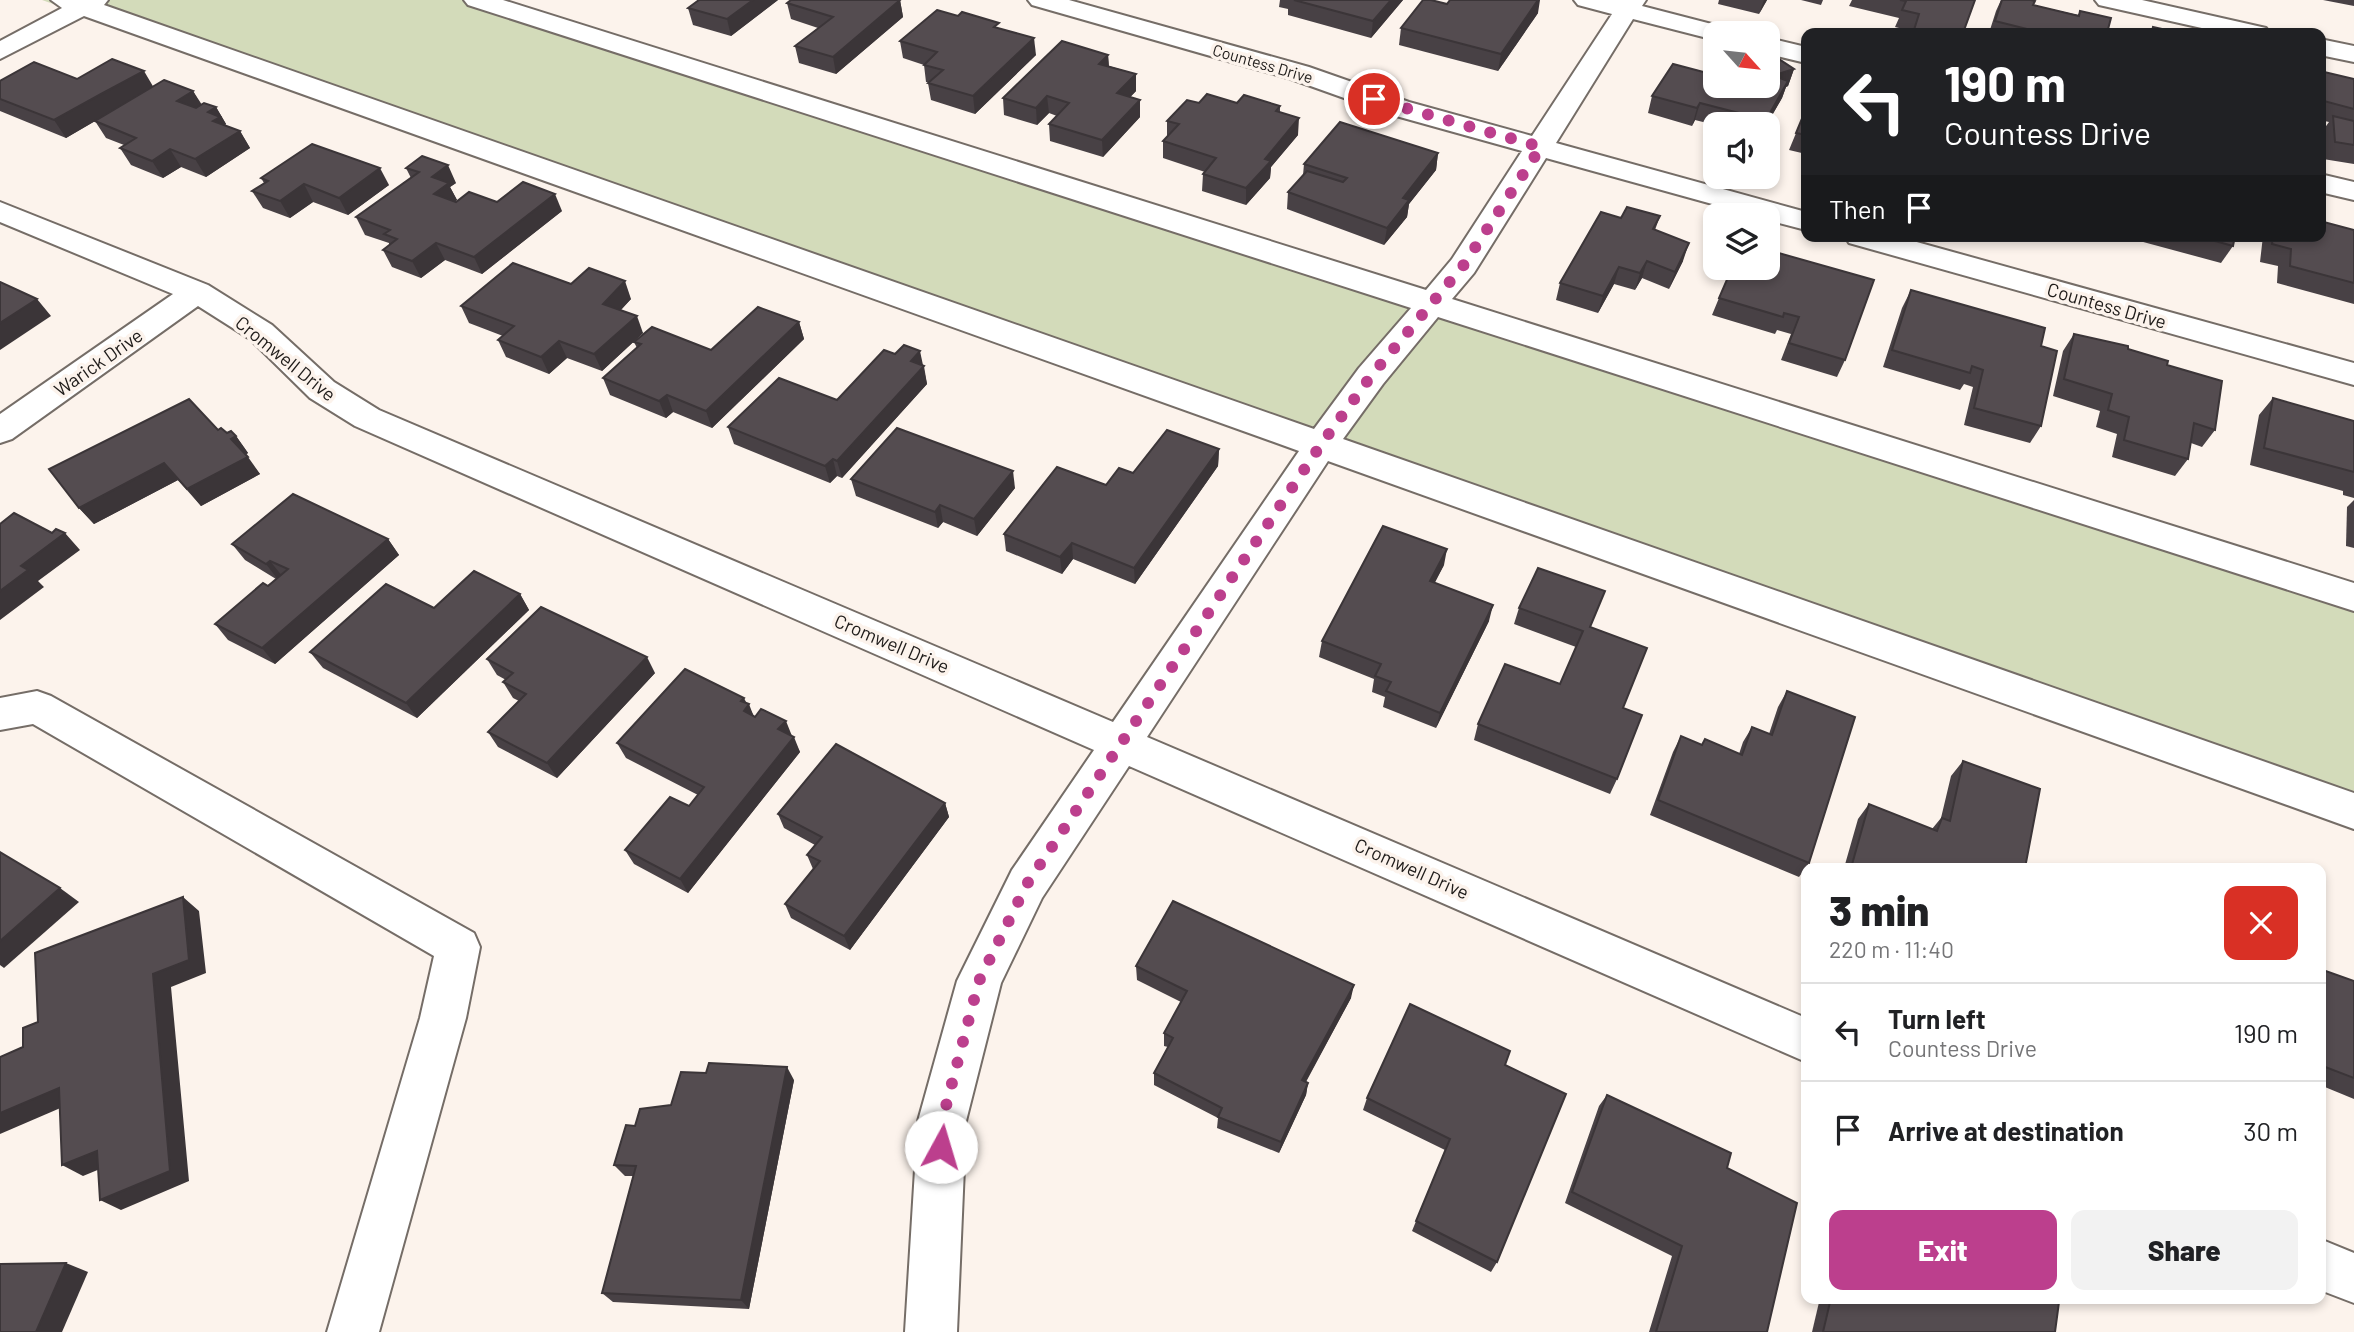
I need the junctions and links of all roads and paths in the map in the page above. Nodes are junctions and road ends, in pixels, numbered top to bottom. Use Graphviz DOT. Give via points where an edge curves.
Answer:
graph roads {
  1 [pos="477,0"];
  2 [pos="1587,0"];
  3 [pos="2108,0"];
  4 [pos="1048,1"];
  5 [pos="80,2"];
  6 [pos="1630,5"];
  7 [pos="2202,10"];
  8 [pos="1703,28"];
  9 [pos="2245,28"];
  10 [pos="2326,48"];
  11 [pos="1780,49"];
  12 [pos="0,51"];
  13 [pos="1801,54"];
  14 [pos="2354,54"];
  15 [pos="1541,147"];
  16 [pos="2326,184"];
  17 [pos="2354,191"];
  18 [pos="6,219"];
  19 [pos="1801,220"];
  20 [pos="1881,242"];
  21 [pos="197,292"];
  22 [pos="1431,305"];
  23 [pos="2354,374"];
  24 [pos="0,431"];
  25 [pos="1320,446"];
  26 [pos="2354,597"];
  27 [pos="0,714"];
  28 [pos="1124,743"];
  29 [pos="2354,811"];
  30 [pos="1801,1038"];
  31 [pos="2326,1266"];
  32 [pos="2354,1278"];
  33 [pos="353,1332"];
  34 [pos="931,1332"];
  1 -- 22 [label="street"];
  2 -- 6 [label="street"];
  3 -- 7 [label="street"];
  4 -- 15 [label="street, Countess Drive"];
  5 -- 12 [label="street"];
  5 -- 25 [label="street"];
  6 -- 8 [label="street"];
  6 -- 15 [label="street"];
  7 -- 9 [label="street"];
  10 -- 14 [label="street"];
  11 -- 13 [label="street"];
  15 -- 19 [label="street, Countess Drive"];
  15 -- 22 [label="street" via="1463,266"];
  16 -- 17 [label="street"];
  18 -- 21 [label="street, Cromwell Drive"];
  20 -- 23 [label="street, Countess Drive"];
  21 -- 24 [label="street, Warick Drive"];
  21 -- 28 [label="street, Cromwell Drive" via="261,332 322,390 367,418"];
  22 -- 25 [label="street"];
  22 -- 26 [label="street"];
  25 -- 28 [label="street"];
  25 -- 29 [label="street"];
  27 -- 33 [label="street" via="37,707 458,947 443,1018"];
  28 -- 30 [label="street, Cromwell Drive"];
  28 -- 34 [label="street" via="1027,884 979,981 942,1121"];
  31 -- 32 [label="street"];
}
